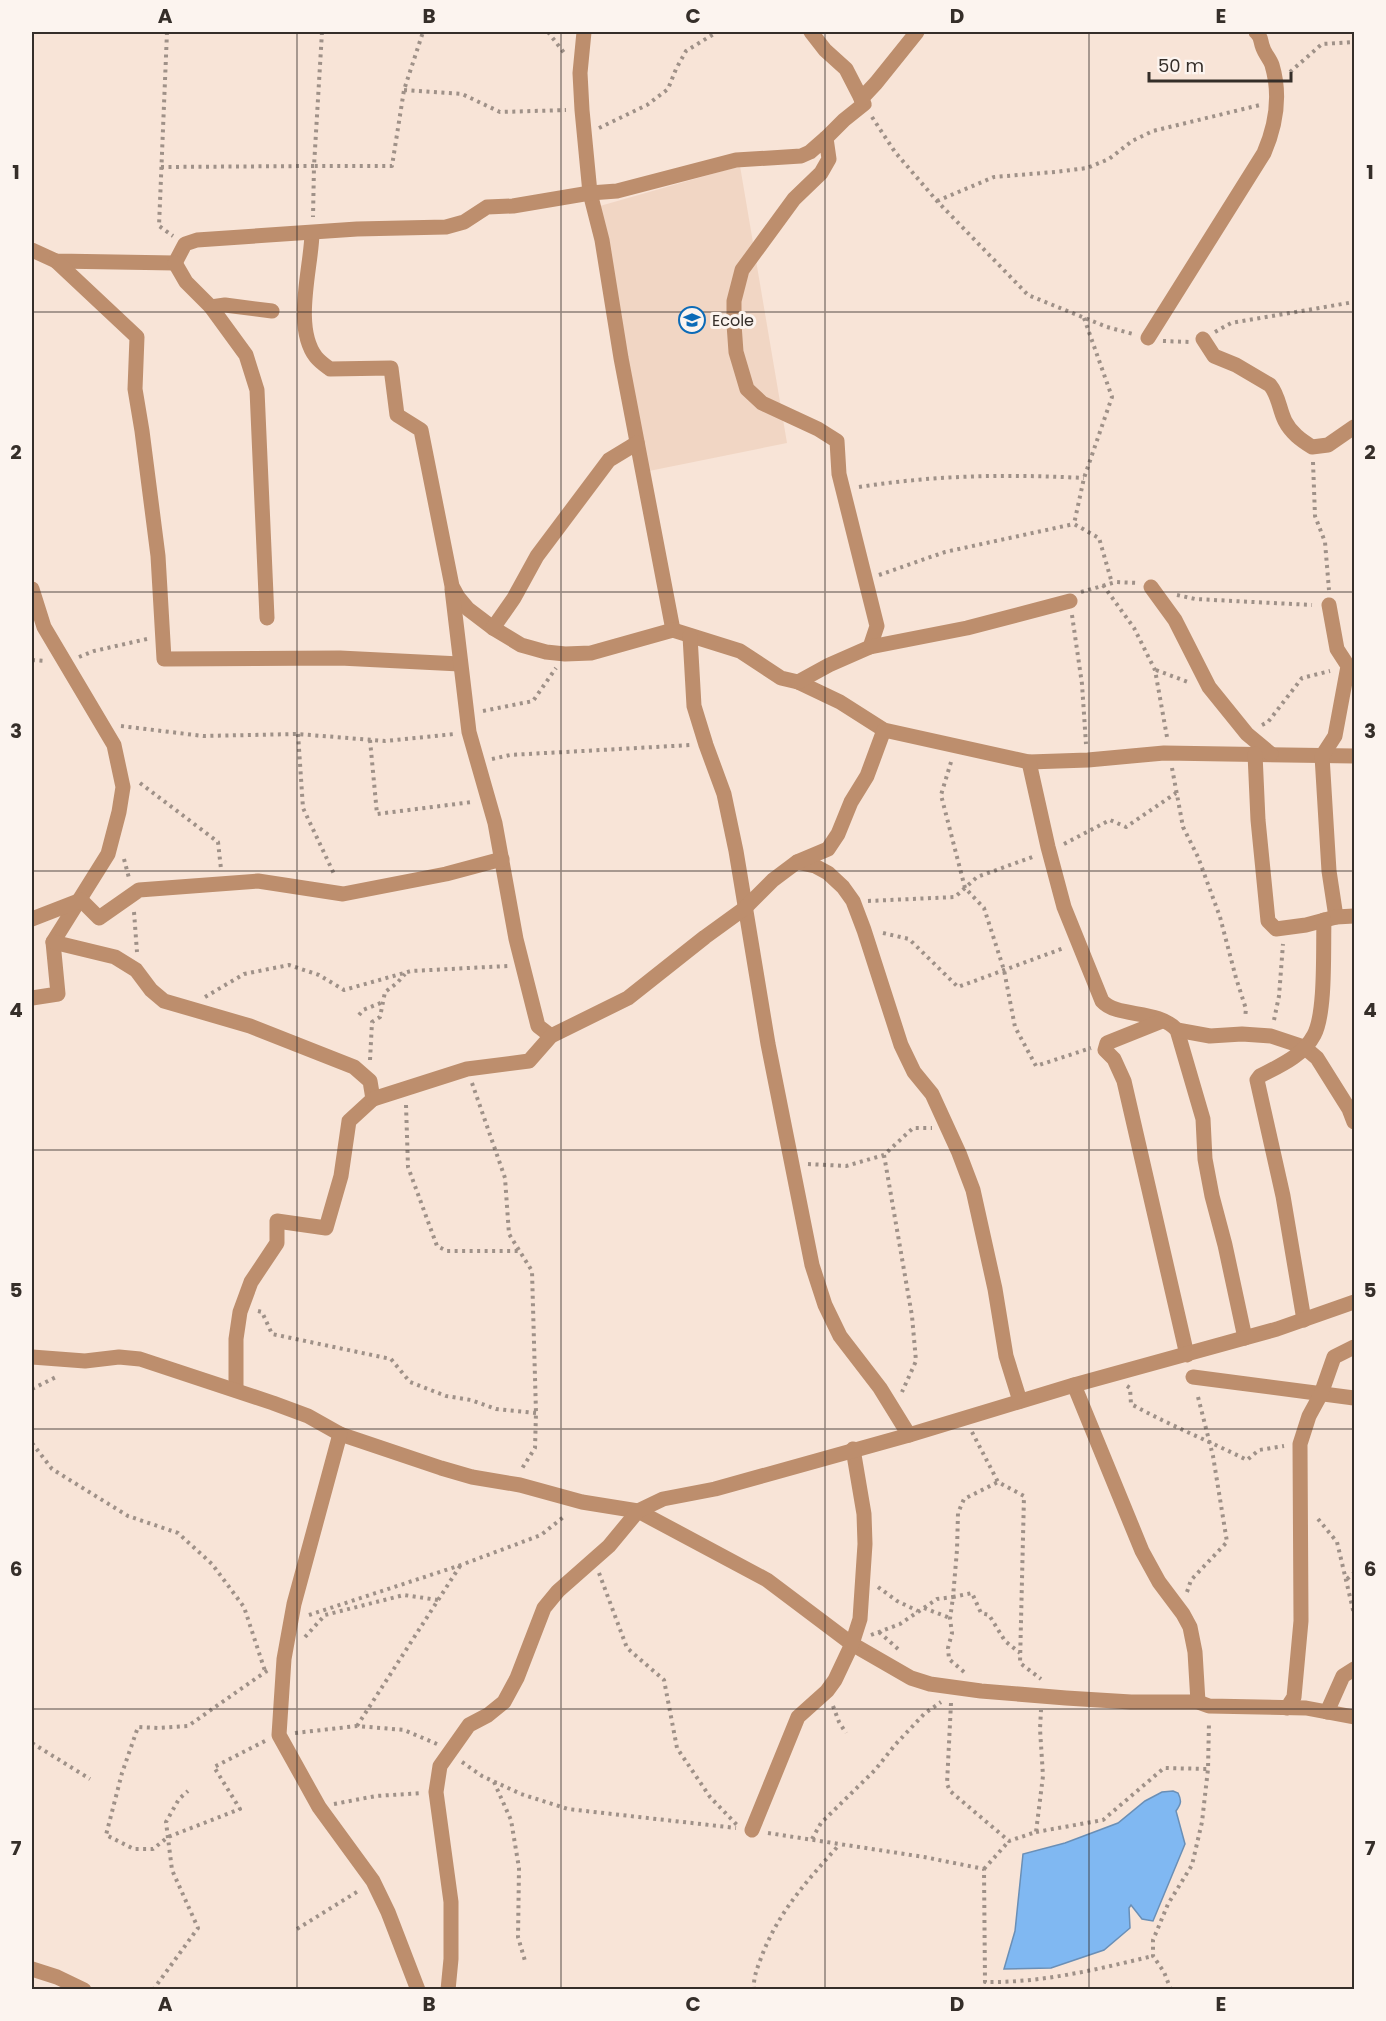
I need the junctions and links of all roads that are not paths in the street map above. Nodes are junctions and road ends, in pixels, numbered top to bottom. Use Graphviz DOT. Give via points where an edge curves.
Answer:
graph roads {
  1 [pos="584,32"];
  2 [pos="811,32"];
  3 [pos="917,32"];
  4 [pos="1259,33"];
  5 [pos="862,102"];
  6 [pos="826,138"];
  7 [pos="590,193"];
  8 [pos="312,234"];
  9 [pos="32,250"];
  10 [pos="56,261"];
  11 [pos="175,262"];
  12 [pos="211,308"];
  13 [pos="272,311"];
  14 [pos="1148,338"];
  15 [pos="1203,339"];
  16 [pos="1354,427"];
  17 [pos="637,443"];
  18 [pos="452,586"];
  19 [pos="1151,587"];
  20 [pos="32,589"];
  21 [pos="1070,601"];
  22 [pos="1329,605"];
  23 [pos="267,618"];
  24 [pos="493,628"];
  25 [pos="673,630"];
  26 [pos="690,636"];
  27 [pos="870,647"];
  28 [pos="460,664"];
  29 [pos="798,682"];
  30 [pos="884,730"];
  31 [pos="1263,754"];
  32 [pos="1322,756"];
  33 [pos="1354,756"];
  34 [pos="1029,762"];
  35 [pos="502,859"];
  36 [pos="797,862"];
  37 [pos="81,900"];
  38 [pos="745,908"];
  39 [pos="1354,916"];
  40 [pos="32,919"];
  41 [pos="1330,919"];
  42 [pos="53,942"];
  43 [pos="32,998"];
  44 [pos="1162,1021"];
  45 [pos="1177,1029"];
  46 [pos="551,1036"];
  47 [pos="1304,1047"];
  48 [pos="374,1099"];
  49 [pos="1354,1122"];
  50 [pos="1354,1302"];
  51 [pos="1304,1320"];
  52 [pos="1245,1338"];
  53 [pos="1354,1347"];
  54 [pos="1187,1355"];
  55 [pos="32,1357"];
  56 [pos="1193,1377"];
  57 [pos="1074,1385"];
  58 [pos="236,1390"];
  59 [pos="1321,1394"];
  60 [pos="1354,1398"];
  61 [pos="1020,1401"];
  62 [pos="340,1434"];
  63 [pos="909,1435"];
  64 [pos="853,1449"];
  65 [pos="638,1511"];
  66 [pos="852,1644"];
  67 [pos="1354,1669"];
  68 [pos="1204,1704"];
  69 [pos="1287,1708"];
  70 [pos="1327,1712"];
  71 [pos="1354,1717"];
  72 [pos="752,1830"];
  73 [pos="32,1969"];
  74 [pos="84,1989"];
  75 [pos="418,1989"];
  76 [pos="448,1989"];
  1 -- 7 [label="street" via="580,74"];
  2 -- 5 [label="street" via="846,69"];
  3 -- 5 [label="street"];
  4 -- 14 [label="street" via="1271,64 1278,104 1272,134 1264,153"];
  5 -- 6 [label="street"];
  6 -- 7 [label="street" via="801,156 736,160 633,188"];
  6 -- 27 [label="street" via="829,159 821,173 794,199 742,270 734,302 736,352 747,389 762,403 837,441 839,474 877,626"];
  7 -- 8 [label="street" via="487,207 464,222 446,227"];
  7 -- 17 [label="street" via="602,240"];
  8 -- 11 [label="street" via="197,240 185,244"];
  8 -- 18 [label="street" via="304,325 309,343 316,357 330,369 391,368 397,415 421,430"];
  9 -- 10 [label="street"];
  10 -- 11 [label="street"];
  10 -- 28 [label="street" via="137,337 135,389 158,556 164,658 340,658"];
  11 -- 12 [label="street" via="186,282"];
  12 -- 13 [label="street" via="225,305"];
  12 -- 23 [label="street" via="246,355 257,390"];
  15 -- 16 [label="street" via="1214,356 1270,385 1285,421 1298,438 1312,447 1328,445"];
  17 -- 24 [label="street" via="609,460 537,556"];
  17 -- 25 [label="street"];
  18 -- 24 [label="street" via="468,609"];
  18 -- 28 [label="street"];
  19 -- 31 [label="street" via="1175,620 1210,689"];
  20 -- 37 [label="street" via="44,627 114,745 123,787 108,854"];
  21 -- 27 [label="street" via="966,628"];
  22 -- 32 [label="street" via="1337,649 1348,666 1335,736"];
  24 -- 25 [label="street" via="521,645 565,654 591,652"];
  25 -- 26 [label="street"];
  26 -- 29 [label="street" via="740,651 782,678"];
  26 -- 38 [label="street" via="694,706 724,794"];
  27 -- 29 [label="street"];
  28 -- 35 [label="street" via="469,732"];
  29 -- 30 [label="street" via="840,702"];
  30 -- 34 [label="street"];
  30 -- 36 [label="street" via="867,776 833,843"];
  31 -- 32 [label="street"];
  31 -- 34 [label="street" via="1170,753"];
  31 -- 41 [label="street" via="1258,819 1268,921 1276,929"];
  32 -- 33 [label="street"];
  32 -- 41 [label="street"];
  34 -- 44 [label="street" via="1065,908 1102,1001 1107,1007"];
  35 -- 37 [label="street" via="343,894 258,881 139,890 99,918"];
  35 -- 46 [label="street" via="516,939 538,1026"];
  36 -- 38 [label="street"];
  36 -- 61 [label="street" via="828,873 853,901 901,1045 914,1072 932,1094 959,1153 973,1190 1006,1356"];
  37 -- 40 [label="street"];
  37 -- 42 [label="street"];
  38 -- 46 [label="street" via="628,998"];
  38 -- 63 [label="street" via="812,1265 840,1336 880,1388"];
  39 -- 41 [label="street"];
  41 -- 47 [label="street" via="1322,1005 1314,1036"];
  42 -- 43 [label="street" via="58,994"];
  42 -- 48 [label="street" via="115,957 136,970 164,1001 250,1026 354,1067 370,1081"];
  44 -- 45 [label="street"];
  44 -- 54 [label="street" via="1107,1043 1105,1050 1124,1081"];
  45 -- 47 [label="street" via="1210,1036 1271,1035"];
  45 -- 52 [label="street" via="1203,1119 1205,1160"];
  46 -- 48 [label="street" via="529,1061 467,1069"];
  47 -- 49 [label="street" via="1317,1058"];
  47 -- 51 [label="street" via="1294,1058 1257,1080 1283,1197"];
  48 -- 58 [label="street" via="349,1121 341,1176 326,1228 277,1221 277,1243 251,1282 240,1312"];
  50 -- 51 [label="street"];
  51 -- 52 [label="street"];
  52 -- 54 [label="street"];
  53 -- 59 [label="street" via="1334,1357"];
  54 -- 57 [label="street"];
  55 -- 58 [label="street" via="85,1361 141,1359"];
  56 -- 59 [label="street"];
  57 -- 61 [label="street"];
  57 -- 68 [label="street" via="1142,1551 1190,1627"];
  58 -- 62 [label="street" via="308,1416"];
  59 -- 60 [label="street"];
  59 -- 69 [label="street" via="1300,1443 1301,1621 1294,1697"];
  61 -- 63 [label="street"];
  62 -- 65 [label="street" via="472,1477"];
  62 -- 75 [label="street" via="291,1621 279,1735 319,1807 374,1881"];
  63 -- 64 [label="street"];
  64 -- 65 [label="street" via="715,1489 663,1499"];
  64 -- 66 [label="street" via="865,1544 860,1619"];
  65 -- 66 [label="street" via="766,1580"];
  65 -- 76 [label="street" via="619,1536 544,1608 504,1702 469,1725 440,1766 436,1792 451,1902"];
  66 -- 68 [label="street" via="930,1684 1131,1702"];
  66 -- 72 [label="street" via="835,1680 798,1717"];
  67 -- 70 [label="street" via="1343,1676"];
  68 -- 69 [label="street"];
  69 -- 70 [label="street"];
  70 -- 71 [label="street"];
  73 -- 74 [label="street"];
}
